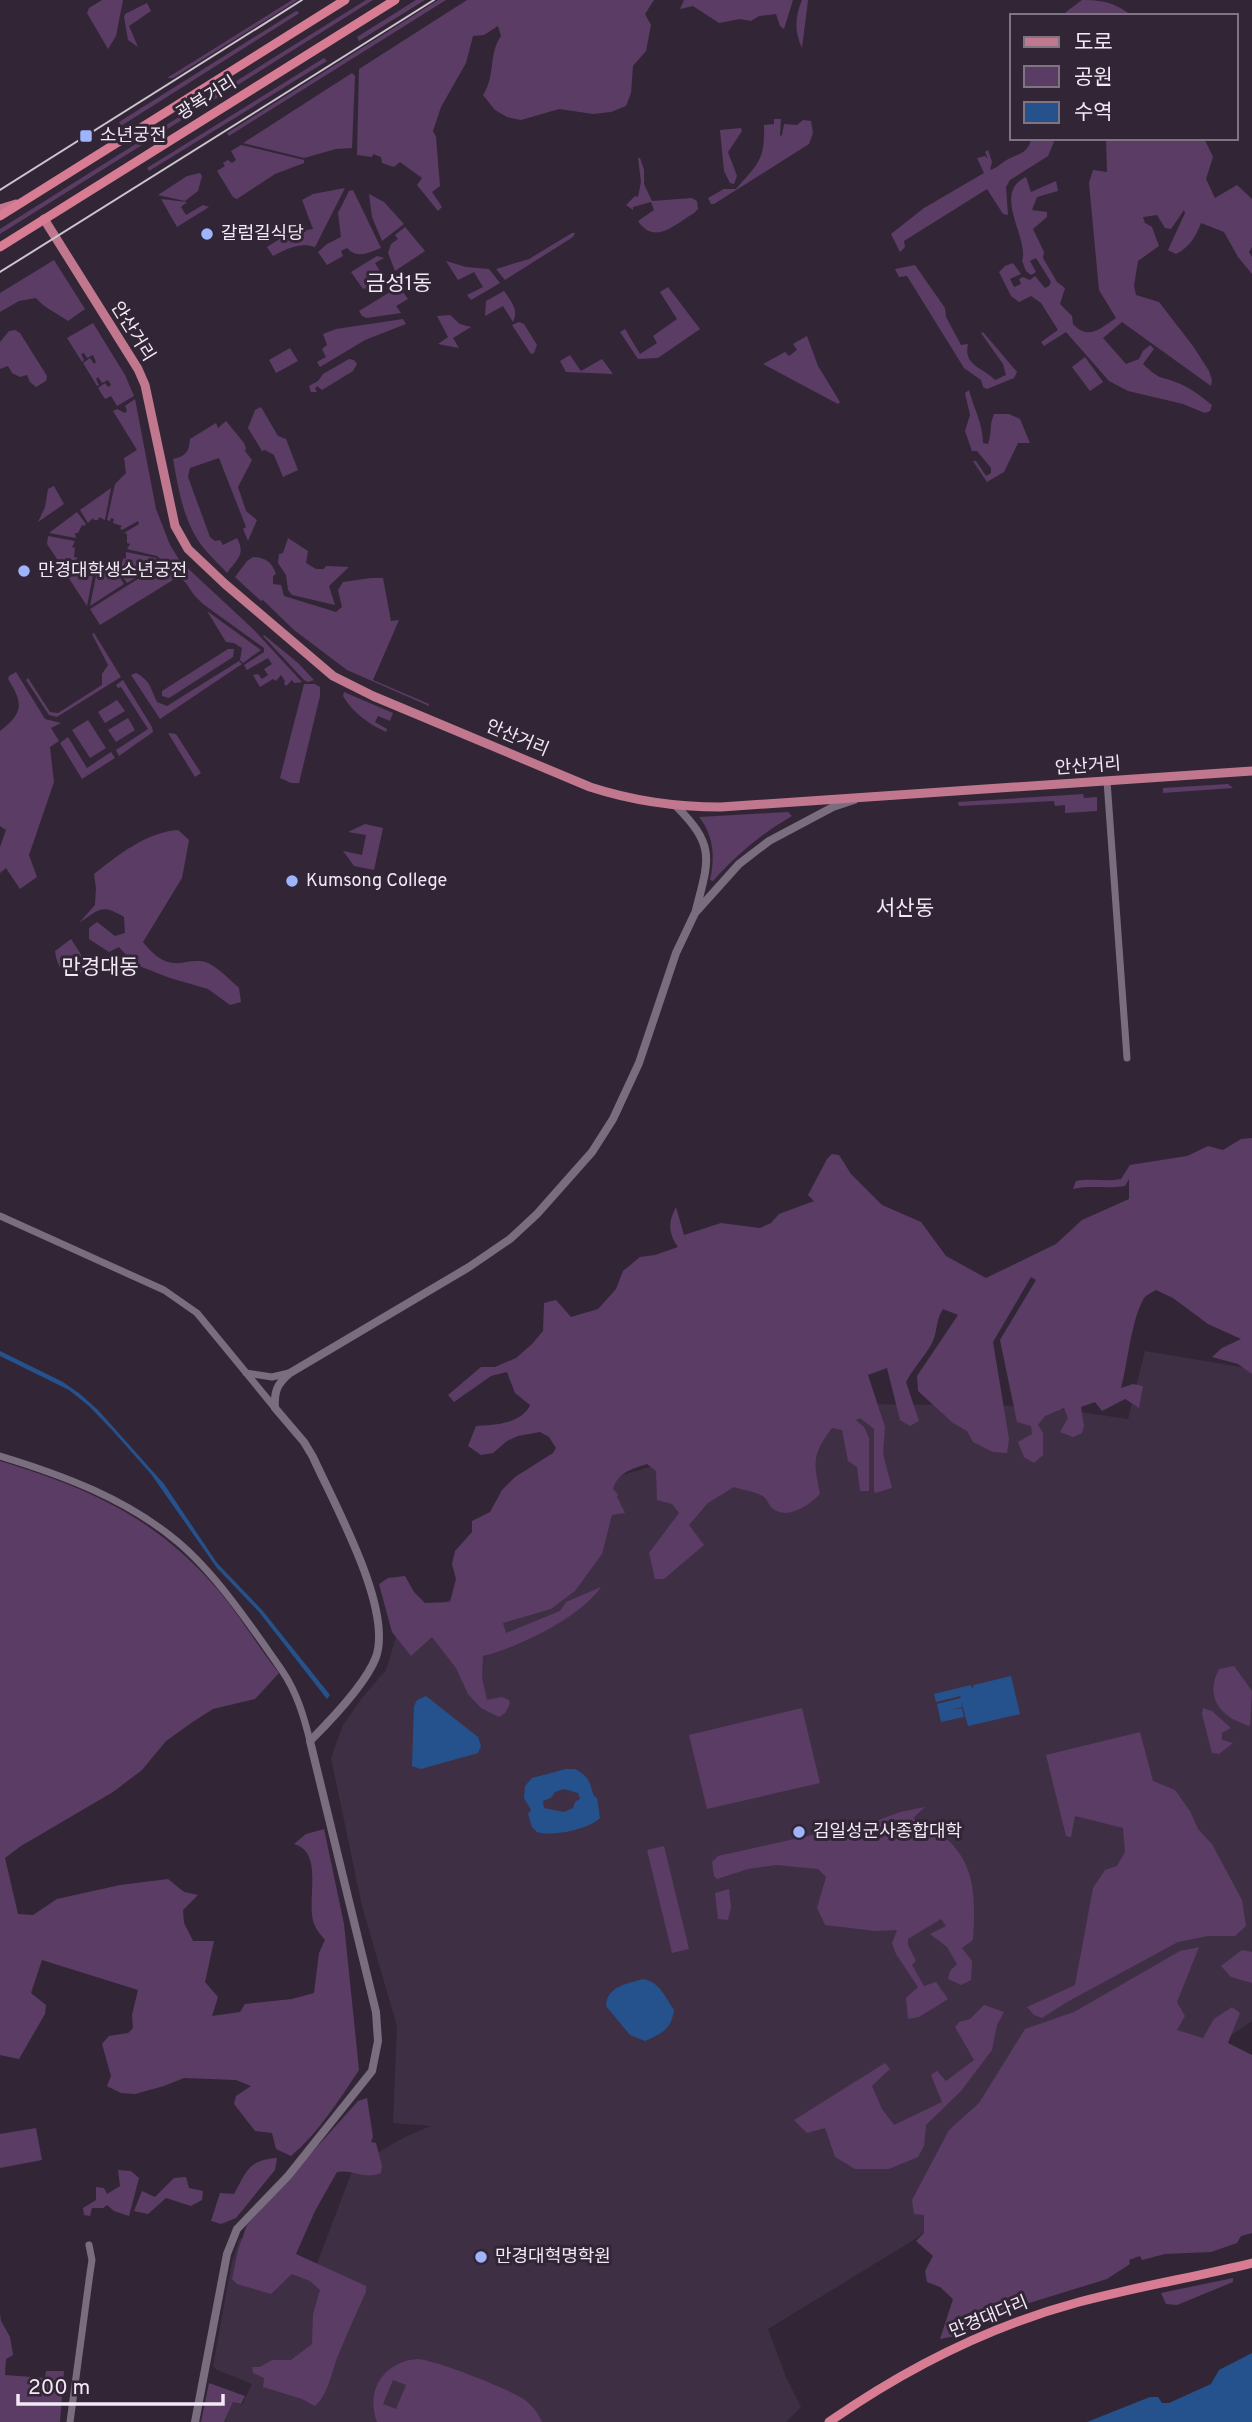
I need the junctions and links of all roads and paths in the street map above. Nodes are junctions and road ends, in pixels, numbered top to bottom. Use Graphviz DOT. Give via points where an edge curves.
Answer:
graph roads {
  1 [pos="345,0"];
  2 [pos="395,0"];
  3 [pos="21,203"];
  4 [pos="0,209"];
  5 [pos="0,216"];
  6 [pos="44,219"];
  7 [pos="0,247"];
  8 [pos="1252,771"];
  9 [pos="1107,781"];
  10 [pos="863,797"];
  11 [pos="676,806"];
  12 [pos="695,913"];
  13 [pos="1127,1058"];
  14 [pos="0,1216"];
  15 [pos="246,1373"];
  16 [pos="290,1373"];
  17 [pos="275,1408"];
  18 [pos="0,1456"];
  19 [pos="310,1741"];
  20 [pos="89,2245"];
  21 [pos="1252,2263"];
  22 [pos="70,2422"];
  23 [pos="195,2422"];
  24 [pos="829,2422"];
  1 -- 3 [label="highway, 광복거리"];
  2 -- 6 [label="highway, 광복거리"];
  3 -- 4 [label="main road"];
  3 -- 5 [label="highway, 광복거리"];
  6 -- 7 [label="highway, 광복거리"];
  6 -- 11 [label="main road, 안산거리" via="145,385 175,526 188,549 225,584 333,676 373,696 590,787"];
  8 -- 9 [label="main road, 안산거리"];
  9 -- 10 [label="main road, 안산거리"];
  9 -- 13 [label="street"];
  10 -- 11 [label="main road, 안산거리"];
  10 -- 12 [label="main road" via="833,807 769,841 739,864"];
  11 -- 12 [label="main road" via="706,846"];
  12 -- 16 [label="main road" via="676,953 639,1063 592,1152 510,1240"];
  14 -- 15 [label="street" via="181,1300"];
  15 -- 16 [label="street" via="272,1377"];
  15 -- 17 [label="street"];
  16 -- 17 [label="main road" via="276,1388"];
  17 -- 19 [label="main road" via="313,1457 361,1562 377,1620 374,1661"];
  18 -- 19 [label="street" via="90,1488 179,1543 220,1587 283,1671"];
  19 -- 23 [label="main road" via="376,2012 377,2054 357,2092 237,2229 217,2297"];
  20 -- 22 [label="street" via="92,2260"];
  21 -- 24 [label="highway, 만경대다리" via="1079,2303 1001,2328 900,2378"];
}
